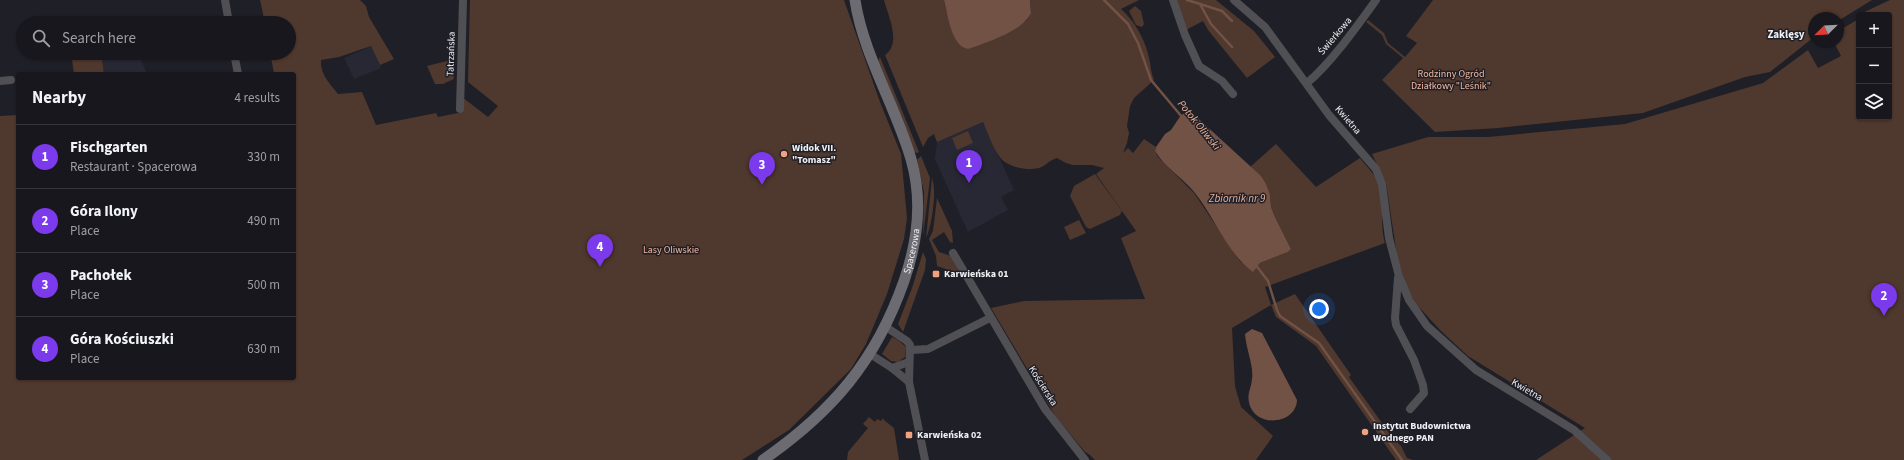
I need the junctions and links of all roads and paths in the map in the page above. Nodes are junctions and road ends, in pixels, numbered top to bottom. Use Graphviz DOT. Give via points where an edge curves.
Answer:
graph roads {
  1 [pos="225,0"];
  2 [pos="462,0"];
  3 [pos="855,0"];
  4 [pos="1173,0"];
  5 [pos="1234,0"];
  6 [pos="1376,0"];
  7 [pos="228,16"];
  8 [pos="235,60"];
  9 [pos="238,72"];
  10 [pos="11,80"];
  11 [pos="0,81"];
  12 [pos="1307,83"];
  13 [pos="1233,94"];
  14 [pos="460,109"];
  15 [pos="953,253"];
  16 [pos="1399,276"];
  17 [pos="990,318"];
  18 [pos="886,327"];
  19 [pos="911,350"];
  20 [pos="870,354"];
  21 [pos="909,362"];
  22 [pos="892,368"];
  23 [pos="909,382"];
  24 [pos="1410,409"];
  25 [pos="763,460"];
  26 [pos="925,460"];
  27 [pos="1085,460"];
  28 [pos="1608,460"];
  1 -- 7 [label="street"];
  2 -- 14 [label="street, Tatrzańska"];
  3 -- 18 [label="main road, Spacerowa" via="867,43 911,158 918,193 919,209 911,259"];
  4 -- 13 [label="street" via="1200,66 1222,81"];
  5 -- 12 [label="street, Kwietna" via="1266,27"];
  6 -- 12 [label="street, Świerkowa" via="1341,46"];
  8 -- 9 [label="street"];
  10 -- 11 [label="street"];
  12 -- 16 [label="street, Kwietna" via="1380,176 1389,238"];
  15 -- 17 [label="street, Kościerska"];
  16 -- 24 [label="street, Kwietna" via="1396,325 1414,360 1424,393"];
  16 -- 28 [label="street, Kwietna" via="1419,316 1462,358 1492,381 1574,430"];
  17 -- 19 [label="street" via="928,349"];
  17 -- 27 [label="street, Kościerska" via="1045,409"];
  18 -- 19 [label="street" via="908,341"];
  18 -- 20 [label="main road, Spacerowa"];
  19 -- 21 [label="street"];
  20 -- 22 [label="street"];
  20 -- 25 [label="main road, Spacerowa" via="820,415 793,439"];
  21 -- 22 [label="street"];
  21 -- 23 [label="street"];
  22 -- 23 [label="street"];
  23 -- 26 [label="street"];
}
